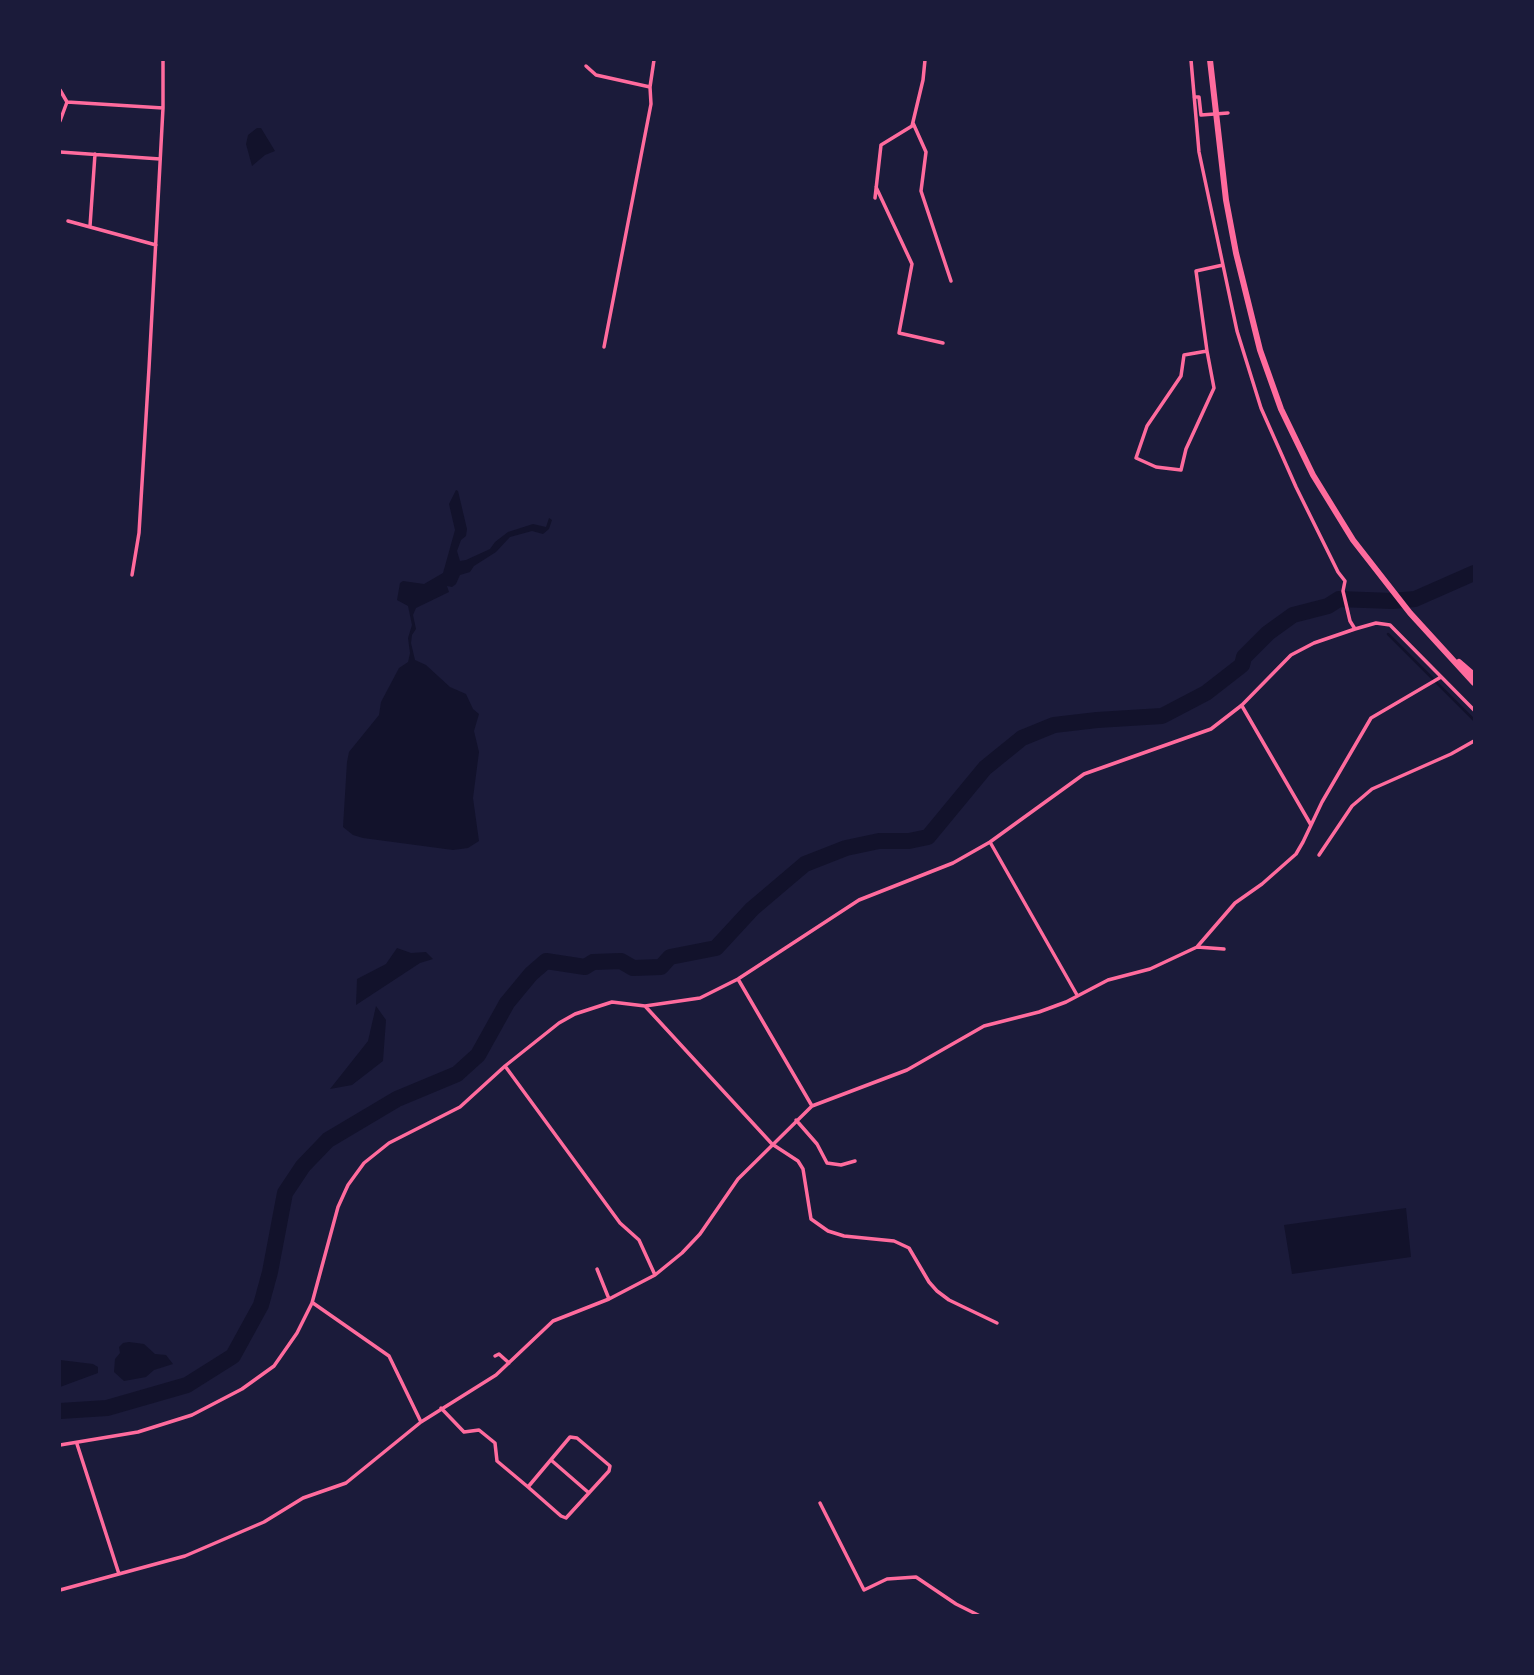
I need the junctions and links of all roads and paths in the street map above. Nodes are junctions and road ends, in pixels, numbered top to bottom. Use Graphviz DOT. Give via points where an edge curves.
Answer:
graph roads {
  1 [pos="163,60"];
  2 [pos="654,60"];
  3 [pos="925,60"];
  4 [pos="1191,60"];
  5 [pos="1210,60"];
  6 [pos="586,66"];
  7 [pos="650,87"];
  8 [pos="60,90"];
  9 [pos="1194,97"];
  10 [pos="67,102"];
  11 [pos="163,108"];
  12 [pos="1228,113"];
  13 [pos="60,121"];
  14 [pos="913,122"];
  15 [pos="60,152"];
  16 [pos="95,154"];
  17 [pos="160,159"];
  18 [pos="876,187"];
  19 [pos="875,198"];
  20 [pos="68,221"];
  21 [pos="89,226"];
  22 [pos="156,244"];
  23 [pos="1223,265"];
  24 [pos="951,281"];
  25 [pos="943,343"];
  26 [pos="604,347"];
  27 [pos="1207,351"];
  28 [pos="132,575"];
  29 [pos="1355,629"];
  30 [pos="1436,643"];
  31 [pos="1475,675"];
  32 [pos="1441,677"];
  33 [pos="1475,683"];
  34 [pos="1242,705"];
  35 [pos="1475,710"];
  36 [pos="1475,740"];
  37 [pos="1311,825"];
  38 [pos="990,842"];
  39 [pos="1319,855"];
  40 [pos="1197,947"];
  41 [pos="1224,949"];
  42 [pos="738,979"];
  43 [pos="1077,996"];
  44 [pos="645,1006"];
  45 [pos="505,1066"];
  46 [pos="812,1106"];
  47 [pos="796,1120"];
  48 [pos="772,1144"];
  49 [pos="855,1161"];
  50 [pos="597,1269"];
  51 [pos="655,1275"];
  52 [pos="609,1299"];
  53 [pos="312,1303"];
  54 [pos="997,1323"];
  55 [pos="495,1356"];
  56 [pos="509,1363"];
  57 [pos="440,1408"];
  58 [pos="421,1422"];
  59 [pos="77,1444"];
  60 [pos="60,1446"];
  61 [pos="551,1460"];
  62 [pos="528,1487"];
  63 [pos="589,1493"];
  64 [pos="820,1503"];
  65 [pos="119,1574"];
  66 [pos="60,1590"];
  67 [pos="980,1615"];
  1 -- 11 [label="street"];
  2 -- 7 [label="street"];
  3 -- 14 [label="street"];
  4 -- 9 [label="street"];
  5 -- 30 [label="main road" via="1228,213 1247,303 1281,409 1313,475 1353,540"];
  6 -- 7 [label="street" via="596,75"];
  7 -- 26 [label="street" via="651,104"];
  8 -- 10 [label="street"];
  9 -- 12 [label="street" via="1199,97 1200,115"];
  9 -- 23 [label="street" via="1199,152"];
  10 -- 11 [label="street"];
  10 -- 13 [label="street"];
  11 -- 17 [label="street"];
  14 -- 18 [label="street" via="881,145"];
  14 -- 24 [label="street" via="926,152 921,191"];
  15 -- 16 [label="street"];
  16 -- 17 [label="street"];
  16 -- 21 [label="street"];
  17 -- 22 [label="street"];
  18 -- 19 [label="street"];
  18 -- 25 [label="street" via="912,264 898,333"];
  20 -- 21 [label="street"];
  21 -- 22 [label="street"];
  22 -- 28 [label="street" via="139,533"];
  23 -- 27 [label="street" via="1196,271"];
  23 -- 29 [label="street" via="1261,408 1345,581 1347,614"];
  27 -- 27 [label="street" via="1184,355 1181,376 1147,426 1136,458 1156,467 1181,470 1214,388"];
  29 -- 32 [label="street" via="1376,623 1390,625"];
  29 -- 34 [label="street" via="1291,655"];
  30 -- 31 [label="main road"];
  30 -- 33 [label="main road"];
  32 -- 35 [label="street"];
  32 -- 37 [label="street" via="1371,718"];
  34 -- 37 [label="street"];
  34 -- 38 [label="street" via="1198,735 1084,774"];
  36 -- 39 [label="street" via="1372,789 1352,806"];
  37 -- 40 [label="street" via="1286,864 1235,903"];
  38 -- 42 [label="street" via="953,863 859,900"];
  38 -- 43 [label="street"];
  40 -- 41 [label="street"];
  40 -- 43 [label="street"];
  42 -- 44 [label="street" via="700,998"];
  42 -- 46 [label="street"];
  43 -- 46 [label="street" via="1039,1012 984,1026 907,1070"];
  44 -- 45 [label="street" via="612,1002 575,1014"];
  44 -- 48 [label="street"];
  45 -- 51 [label="street" via="620,1223 639,1240"];
  45 -- 53 [label="street" via="460,1107 389,1143 364,1163 338,1207"];
  46 -- 47 [label="street"];
  47 -- 48 [label="street"];
  47 -- 49 [label="street" via="827,1163"];
  48 -- 51 [label="street" via="738,1179 691,1245"];
  48 -- 54 [label="street" via="803,1169 811,1219 844,1236 904,1245 937,1290"];
  50 -- 52 [label="street"];
  51 -- 52 [label="street"];
  52 -- 56 [label="street" via="553,1321"];
  53 -- 58 [label="street" via="388,1356"];
  53 -- 59 [label="street" via="274,1366 242,1389 192,1415"];
  55 -- 56 [label="street" via="499,1354"];
  56 -- 57 [label="street"];
  57 -- 58 [label="street"];
  57 -- 62 [label="street" via="464,1432 479,1430 495,1443 497,1461"];
  58 -- 65 [label="street" via="346,1483 303,1498 264,1522 185,1556"];
  59 -- 60 [label="street"];
  59 -- 65 [label="street"];
  61 -- 62 [label="street"];
  61 -- 63 [label="street"];
  61 -- 63 [label="street" via="570,1437 610,1466"];
  62 -- 63 [label="street" via="566,1518"];
  64 -- 67 [label="street" via="864,1590 887,1579 916,1577"];
  65 -- 66 [label="street"];
}
